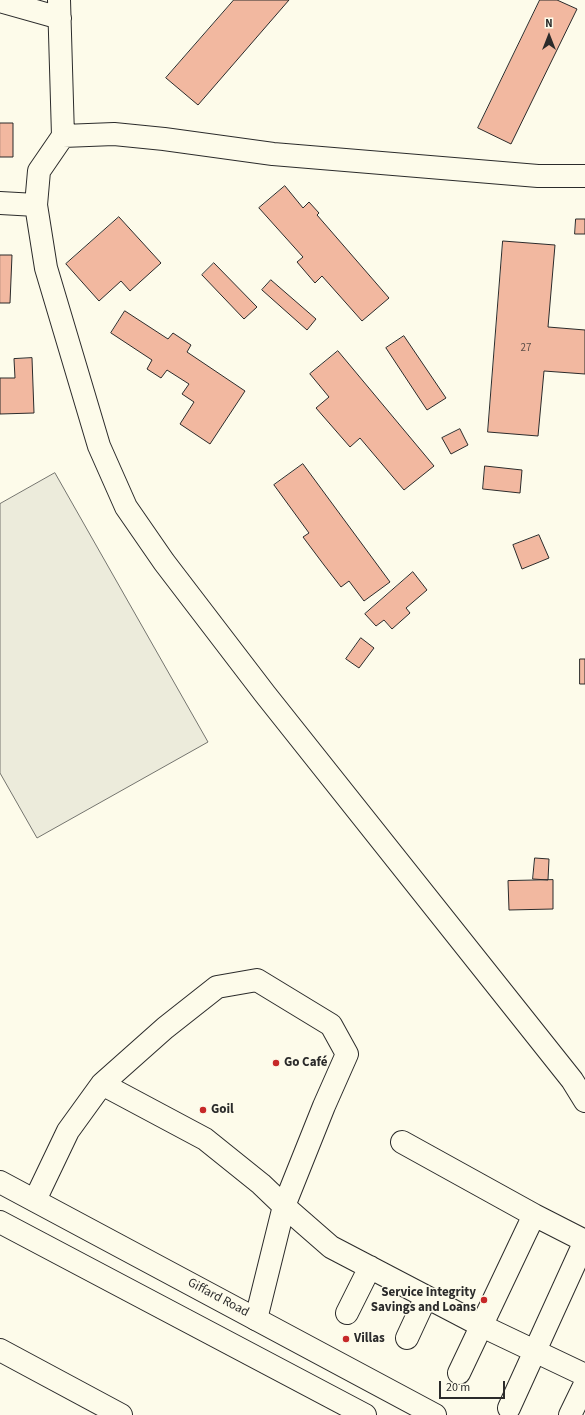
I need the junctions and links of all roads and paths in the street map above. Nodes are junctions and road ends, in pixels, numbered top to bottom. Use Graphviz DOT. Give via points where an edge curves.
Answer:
graph roads {
  1 [pos="0,1"];
  2 [pos="59,9"];
  3 [pos="62,136"];
  4 [pos="585,176"];
  5 [pos="0,203"];
  6 [pos="36,205"];
  7 [pos="579,1079"];
  8 [pos="102,1084"];
  9 [pos="585,1101"];
  10 [pos="402,1142"];
  11 [pos="0,1182"];
  12 [pos="35,1200"];
  13 [pos="284,1206"];
  14 [pos="534,1215"];
  15 [pos="0,1222"];
  16 [pos="585,1241"];
  17 [pos="370,1267"];
  18 [pos="426,1297"];
  19 [pos="347,1314"];
  20 [pos="256,1319"];
  21 [pos="482,1326"];
  22 [pos="407,1338"];
  23 [pos="0,1350"];
  24 [pos="534,1351"];
  25 [pos="459,1373"];
  26 [pos="585,1375"];
  27 [pos="585,1384"];
  28 [pos="509,1408"];
  29 [pos="121,1415"];
  30 [pos="365,1415"];
  31 [pos="436,1415"];
  32 [pos="570,1415"];
  1 -- 2 [label="street"];
  2 -- 3 [label="street"];
  3 -- 4 [label="street" via="114,134 164,138 273,154 538,176"];
  3 -- 6 [label="street" via="39,171"];
  5 -- 6 [label="street"];
  6 -- 7 [label="street" via="46,268 69,350 99,446 126,507 164,562 265,694"];
  7 -- 9 [label="street"];
  8 -- 12 [label="street" via="68,1131"];
  8 -- 13 [label="street" via="205,1140 261,1184"];
  8 -- 13 [label="street" via="165,1028 217,987 257,980 331,1025 347,1054"];
  10 -- 14 [label="street"];
  11 -- 12 [label="street, Giffard Road"];
  12 -- 20 [label="street, Giffard Road"];
  13 -- 17 [label="street" via="331,1247"];
  13 -- 20 [label="street"];
  14 -- 16 [label="street"];
  14 -- 21 [label="street"];
  15 -- 30 [label="street"];
  16 -- 24 [label="street"];
  17 -- 18 [label="street"];
  17 -- 19 [label="street"];
  18 -- 21 [label="street"];
  18 -- 22 [label="street"];
  20 -- 31 [label="street, Giffard Road"];
  21 -- 24 [label="street"];
  21 -- 25 [label="street"];
  23 -- 29 [label="street"];
  24 -- 26 [label="street"];
  24 -- 28 [label="street"];
  27 -- 32 [label="street"];
}
